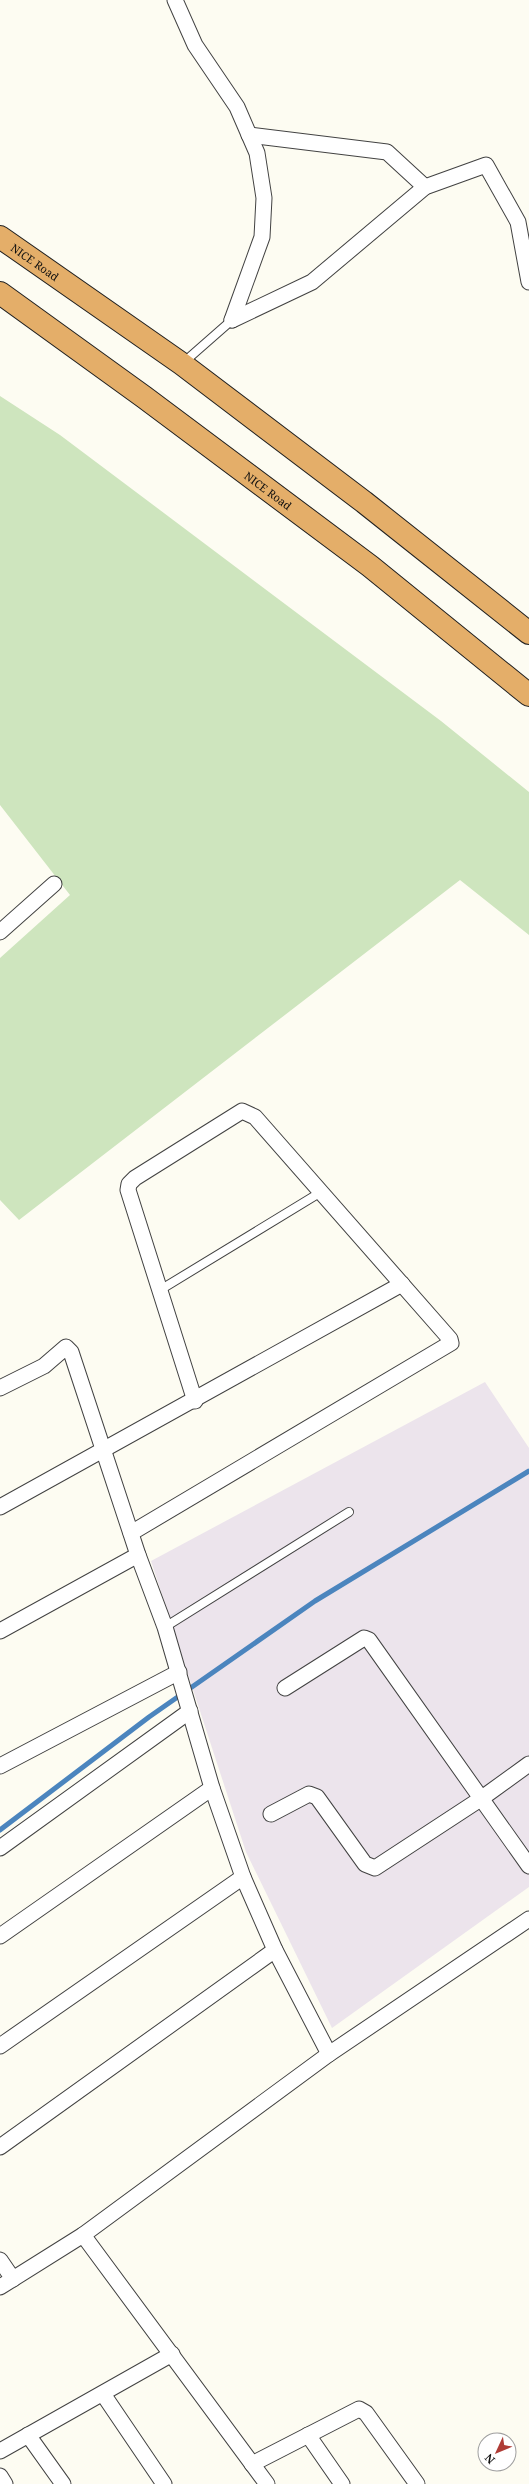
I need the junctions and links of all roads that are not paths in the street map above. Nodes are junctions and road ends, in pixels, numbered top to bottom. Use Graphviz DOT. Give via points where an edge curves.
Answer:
graph roads {
  1 [pos="175,0"];
  2 [pos="249,135"];
  3 [pos="425,187"];
  4 [pos="0,237"];
  5 [pos="529,282"];
  6 [pos="0,294"];
  7 [pos="232,320"];
  8 [pos="182,364"];
  9 [pos="529,633"];
  10 [pos="529,695"];
  11 [pos="54,884"];
  12 [pos="0,932"];
  13 [pos="322,1192"];
  14 [pos="402,1284"];
  15 [pos="160,1290"];
  16 [pos="0,1388"];
  17 [pos="195,1401"];
  18 [pos="104,1450"];
  19 [pos="0,1507"];
  20 [pos="349,1512"];
  21 [pos="131,1533"];
  22 [pos="138,1555"];
  23 [pos="165,1627"];
  24 [pos="0,1631"];
  25 [pos="179,1672"];
  26 [pos="285,1688"];
  27 [pos="190,1711"];
  28 [pos="529,1764"];
  29 [pos="0,1766"];
  30 [pos="212,1788"];
  31 [pos="482,1798"];
  32 [pos="271,1814"];
  33 [pos="0,1848"];
  34 [pos="529,1866"];
  35 [pos="243,1877"];
  36 [pos="529,1919"];
  37 [pos="0,1936"];
  38 [pos="275,1950"];
  39 [pos="0,2046"];
  40 [pos="329,2054"];
  41 [pos="0,2146"];
  42 [pos="83,2235"];
  43 [pos="0,2260"];
  44 [pos="13,2279"];
  45 [pos="0,2287"];
  46 [pos="172,2354"];
  47 [pos="103,2394"];
  48 [pos="28,2435"];
  49 [pos="308,2435"];
  50 [pos="0,2451"];
  51 [pos="252,2464"];
  52 [pos="0,2476"];
  53 [pos="5,2484"];
  54 [pos="62,2484"];
  55 [pos="164,2484"];
  56 [pos="267,2484"];
  57 [pos="342,2484"];
  58 [pos="416,2484"];
  1 -- 2 [label="street" via="195,45 237,106"];
  2 -- 3 [label="street" via="387,152"];
  2 -- 7 [label="street" via="256,153 264,198 262,237"];
  3 -- 5 [label="street" via="486,164 518,222"];
  3 -- 7 [label="street" via="312,282"];
  4 -- 8 [label="highway, NICE Road"];
  6 -- 10 [label="highway, NICE Road" via="144,397 370,566"];
  7 -- 8 [label="lane"];
  8 -- 9 [label="highway, NICE Road" via="364,502"];
  11 -- 12 [label="street"];
  13 -- 14 [label="street"];
  13 -- 15 [label="lane"];
  13 -- 15 [label="street" via="255,1117 242,1111 129,1184 128,1190"];
  14 -- 17 [label="street"];
  14 -- 21 [label="street" via="450,1339 451,1343 446,1348"];
  15 -- 17 [label="street"];
  16 -- 18 [label="street" via="44,1366 66,1347 71,1352"];
  17 -- 18 [label="street"];
  18 -- 19 [label="street"];
  18 -- 21 [label="street"];
  20 -- 23 [label="lane"];
  21 -- 22 [label="street"];
  22 -- 23 [label="street"];
  22 -- 24 [label="street"];
  23 -- 25 [label="street"];
  25 -- 27 [label="street"];
  25 -- 29 [label="street"];
  26 -- 31 [label="street" via="364,1638 369,1640"];
  27 -- 30 [label="street"];
  27 -- 33 [label="street"];
  28 -- 31 [label="street"];
  30 -- 35 [label="street"];
  30 -- 37 [label="street"];
  31 -- 32 [label="street" via="375,1868 365,1864 317,1797 310,1794"];
  31 -- 34 [label="street"];
  35 -- 38 [label="street"];
  35 -- 39 [label="street"];
  36 -- 40 [label="street"];
  38 -- 40 [label="street"];
  38 -- 41 [label="street"];
  40 -- 42 [label="street"];
  42 -- 44 [label="street"];
  42 -- 46 [label="street"];
  43 -- 44 [label="street"];
  44 -- 45 [label="street"];
  46 -- 47 [label="street"];
  46 -- 51 [label="street"];
  47 -- 48 [label="street"];
  47 -- 55 [label="street"];
  48 -- 50 [label="street"];
  48 -- 54 [label="street"];
  49 -- 51 [label="street"];
  49 -- 57 [label="street"];
  49 -- 58 [label="street" via="359,2409 366,2413"];
  51 -- 56 [label="street"];
  52 -- 53 [label="street"];
}
